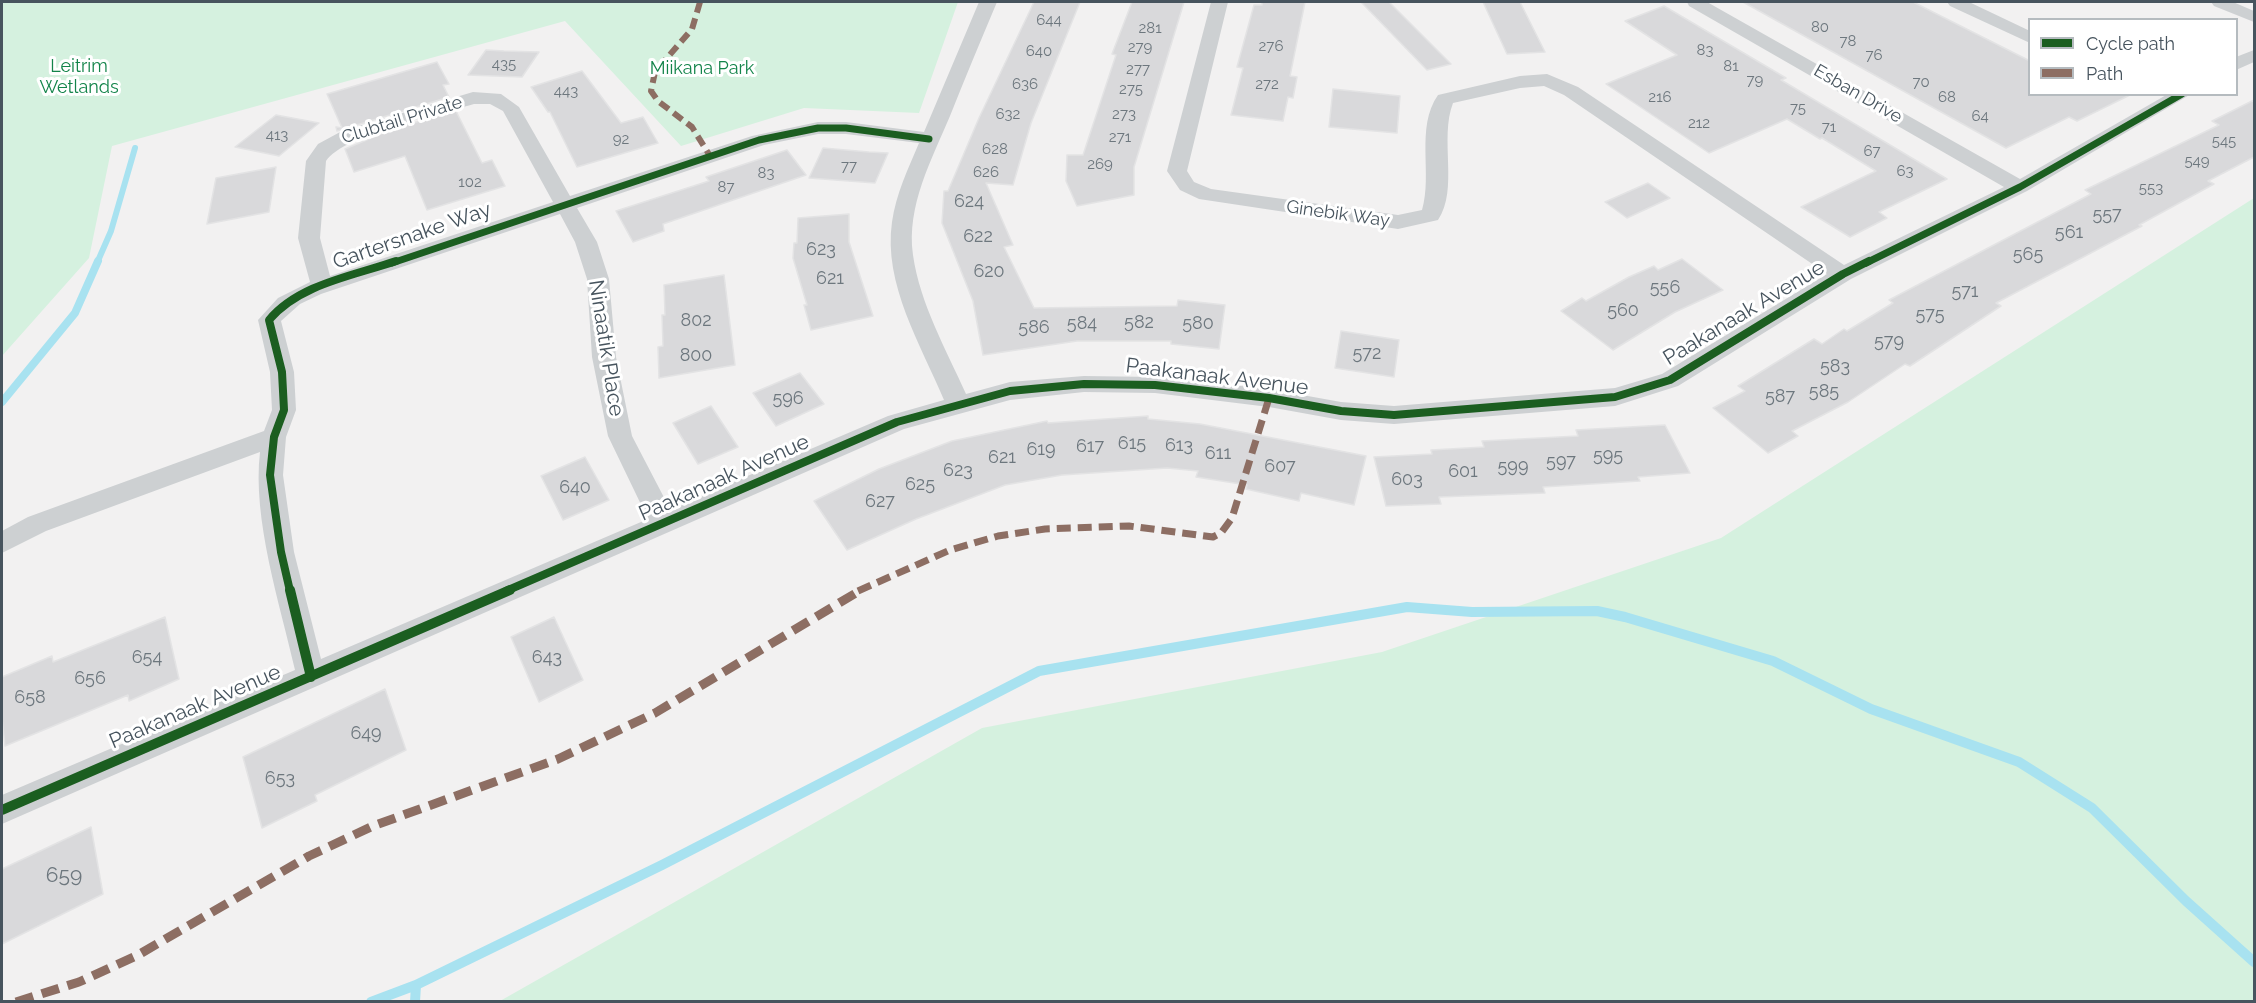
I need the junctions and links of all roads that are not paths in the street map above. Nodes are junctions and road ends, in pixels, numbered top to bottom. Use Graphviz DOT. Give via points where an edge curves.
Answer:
graph roads {
  1 [pos="988,2"];
  2 [pos="1219,2"];
  3 [pos="1695,2"];
  4 [pos="1956,2"];
  5 [pos="2220,2"];
  6 [pos="2254,17"];
  7 [pos="2028,37"];
  8 [pos="2254,55"];
  9 [pos="2238,64"];
  10 [pos="2148,96"];
  11 [pos="2178,96"];
  12 [pos="2164,104"];
  13 [pos="929,139"];
  14 [pos="2020,187"];
  15 [pos="565,203"];
  16 [pos="1843,274"];
  17 [pos="322,286"];
  18 [pos="958,404"];
  19 [pos="274,437"];
  20 [pos="664,524"];
  21 [pos="2,543"];
  22 [pos="311,677"];
  23 [pos="2,810"];
  1 -- 13 [label="street"];
  2 -- 16 [label="street, Ginebik Way" via="1177,171 1186,186 1196,191 1398,222 1431,215 1437,200 1438,113 1445,99 1547,80 1570,91"];
  3 -- 14 [label="street, Esban Drive"];
  4 -- 7 [label="street"];
  5 -- 6 [label="street"];
  8 -- 9 [label="street"];
  10 -- 12 [label="street"];
  11 -- 12 [label="street, Paakanaak Avenue"];
  12 -- 14 [label="street, Paakanaak Avenue"];
  13 -- 15 [label="street, Gartersnake Way" via="818,128 759,140"];
  13 -- 18 [label="street" via="909,190 901,252 915,303"];
  14 -- 16 [label="street, Paakanaak Avenue"];
  15 -- 17 [label="street, Gartersnake Way"];
  15 -- 17 [label="street, Clubtail Private" via="510,107 500,100 473,98 349,135 325,148 316,161 309,238"];
  15 -- 20 [label="street, Ninaatik Place" via="586,242 598,279 604,357 620,436"];
  16 -- 18 [label="street, Paakanaak Avenue" via="1670,380 1615,397 1394,415 1119,383 1010,391"];
  17 -- 19 [label="street, Gartersnake Way" via="296,295 269,320 282,372 284,410"];
  18 -- 20 [label="street, Paakanaak Avenue" via="897,422"];
  19 -- 21 [label="street" via="37,524"];
  19 -- 22 [label="street, Gartersnake Way" via="270,475 281,552"];
  20 -- 22 [label="street, Paakanaak Avenue"];
  22 -- 23 [label="street, Paakanaak Avenue"];
}
